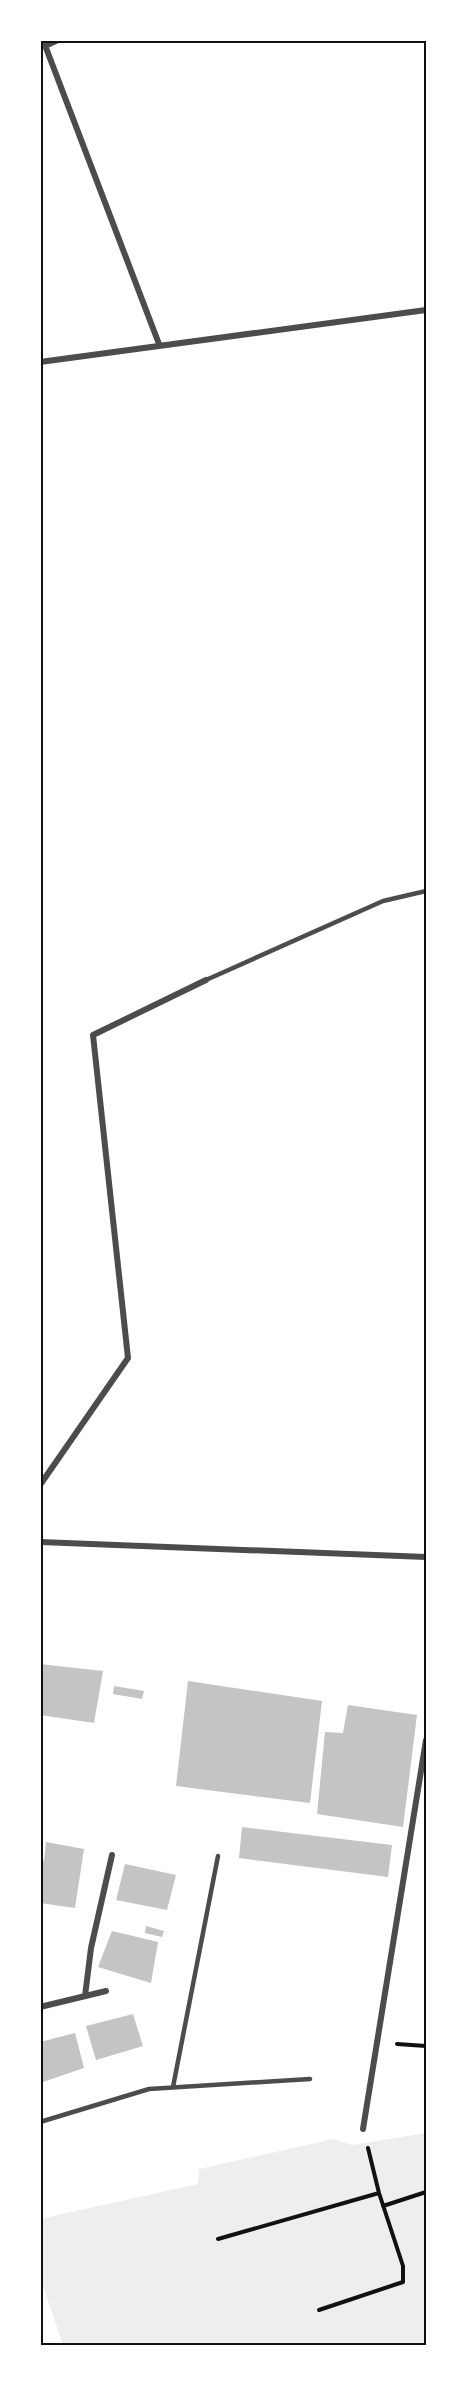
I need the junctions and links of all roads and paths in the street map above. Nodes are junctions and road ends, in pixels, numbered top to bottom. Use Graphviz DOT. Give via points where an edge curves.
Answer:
graph roads {
  1 [pos="58,40"];
  2 [pos="44,43"];
  3 [pos="426,310"];
  4 [pos="159,344"];
  5 [pos="40,362"];
  6 [pos="426,891"];
  7 [pos="206,980"];
  8 [pos="40,1485"];
  9 [pos="40,1542"];
  10 [pos="426,1557"];
  11 [pos="426,1740"];
  12 [pos="112,1855"];
  13 [pos="218,1856"];
  14 [pos="106,1991"];
  15 [pos="85,1996"];
  16 [pos="40,2007"];
  17 [pos="426,2046"];
  18 [pos="376,2050"];
  19 [pos="310,2079"];
  20 [pos="173,2087"];
  21 [pos="40,2122"];
  22 [pos="363,2128"];
  23 [pos="426,2192"];
  24 [pos="379,2193"];
  25 [pos="383,2206"];
  26 [pos="218,2239"];
  27 [pos="319,2310"];
  1 -- 2 [label="street"];
  2 -- 4 [label="street"];
  3 -- 4 [label="street"];
  4 -- 5 [label="street"];
  6 -- 7 [label="lane" via="383,901"];
  7 -- 8 [label="street" via="93,1035 128,1358"];
  9 -- 10 [label="street"];
  11 -- 18 [label="street"];
  12 -- 15 [label="street" via="91,1948"];
  13 -- 20 [label="lane"];
  14 -- 15 [label="street"];
  15 -- 16 [label="street"];
  17 -- 18 [label="path" via="397,2044"];
  18 -- 22 [label="street"];
  19 -- 20 [label="lane"];
  20 -- 21 [label="lane" via="149,2089"];
  22 -- 24 [label="path"];
  23 -- 25 [label="path"];
  24 -- 25 [label="path"];
  24 -- 26 [label="path"];
  25 -- 27 [label="path" via="403,2266 403,2282"];
}
